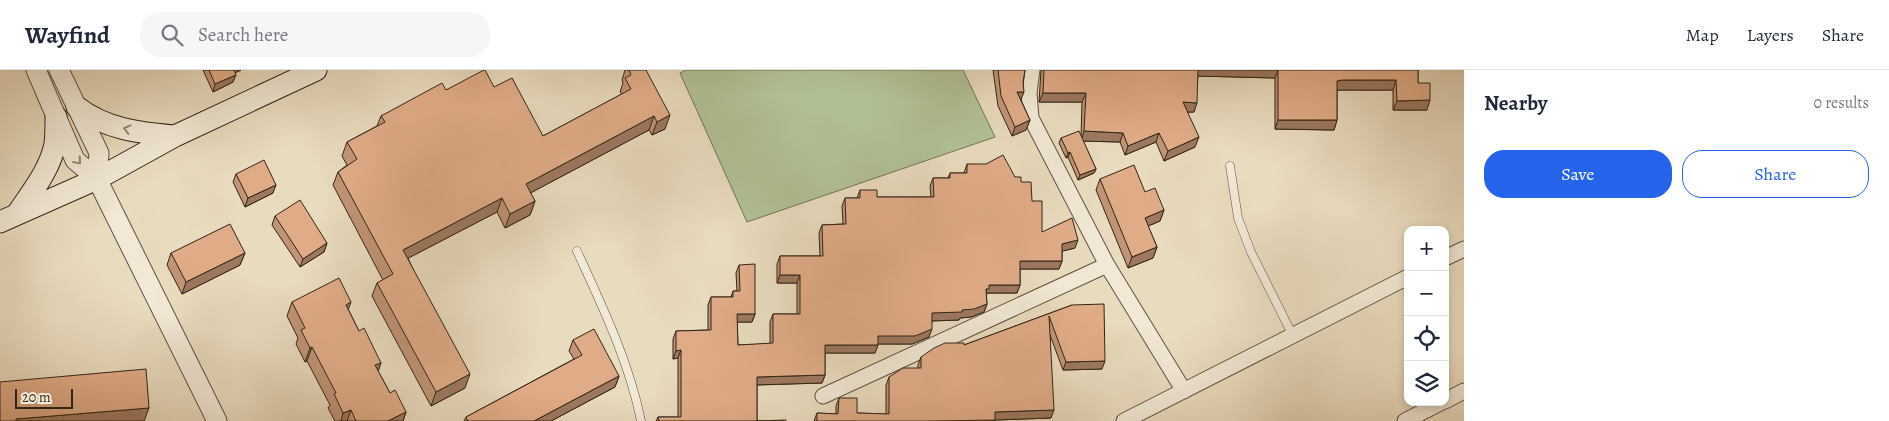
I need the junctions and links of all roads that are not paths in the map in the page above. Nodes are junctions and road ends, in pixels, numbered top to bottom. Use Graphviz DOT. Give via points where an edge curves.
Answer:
graph roads {
  1 [pos="36,70"];
  2 [pos="59,70"];
  3 [pos="316,70"];
  4 [pos="1032,70"];
  5 [pos="77,107"];
  6 [pos="56,116"];
  7 [pos="175,136"];
  8 [pos="1230,166"];
  9 [pos="97,179"];
  10 [pos="8,218"];
  11 [pos="1464,249"];
  12 [pos="577,251"];
  13 [pos="1449,256"];
  14 [pos="1107,265"];
  15 [pos="1404,279"];
  16 [pos="1293,336"];
  17 [pos="1184,391"];
  18 [pos="1464,391"];
  19 [pos="823,396"];
  20 [pos="1449,398"];
  21 [pos="1434,406"];
  22 [pos="217,421"];
  23 [pos="641,421"];
  24 [pos="1124,421"];
  25 [pos="1405,421"];
  1 -- 6 [label="street"];
  2 -- 5 [label="street"];
  3 -- 7 [label="main road"];
  4 -- 14 [label="street" via="1029,93 1031,118"];
  7 -- 5 [label="main road, one-way" via="145,134 106,124"];
  5 -- 9 [label="street" via="99,152"];
  6 -- 9 [label="street, one-way" via="75,160"];
  6 -- 10 [label="main road" via="55,144 44,172"];
  7 -- 9 [label="main road"];
  8 -- 16 [label="lane" via="1238,218 1251,252"];
  9 -- 10 [label="main road"];
  9 -- 22 [label="street"];
  11 -- 13 [label="street"];
  12 -- 23 [label="lane" via="618,344"];
  14 -- 17 [label="street"];
  14 -- 19 [label="street"];
  15 -- 16 [label="street"];
  16 -- 17 [label="street"];
  17 -- 24 [label="street"];
  18 -- 20 [label="street"];
  21 -- 25 [label="street"];
}
